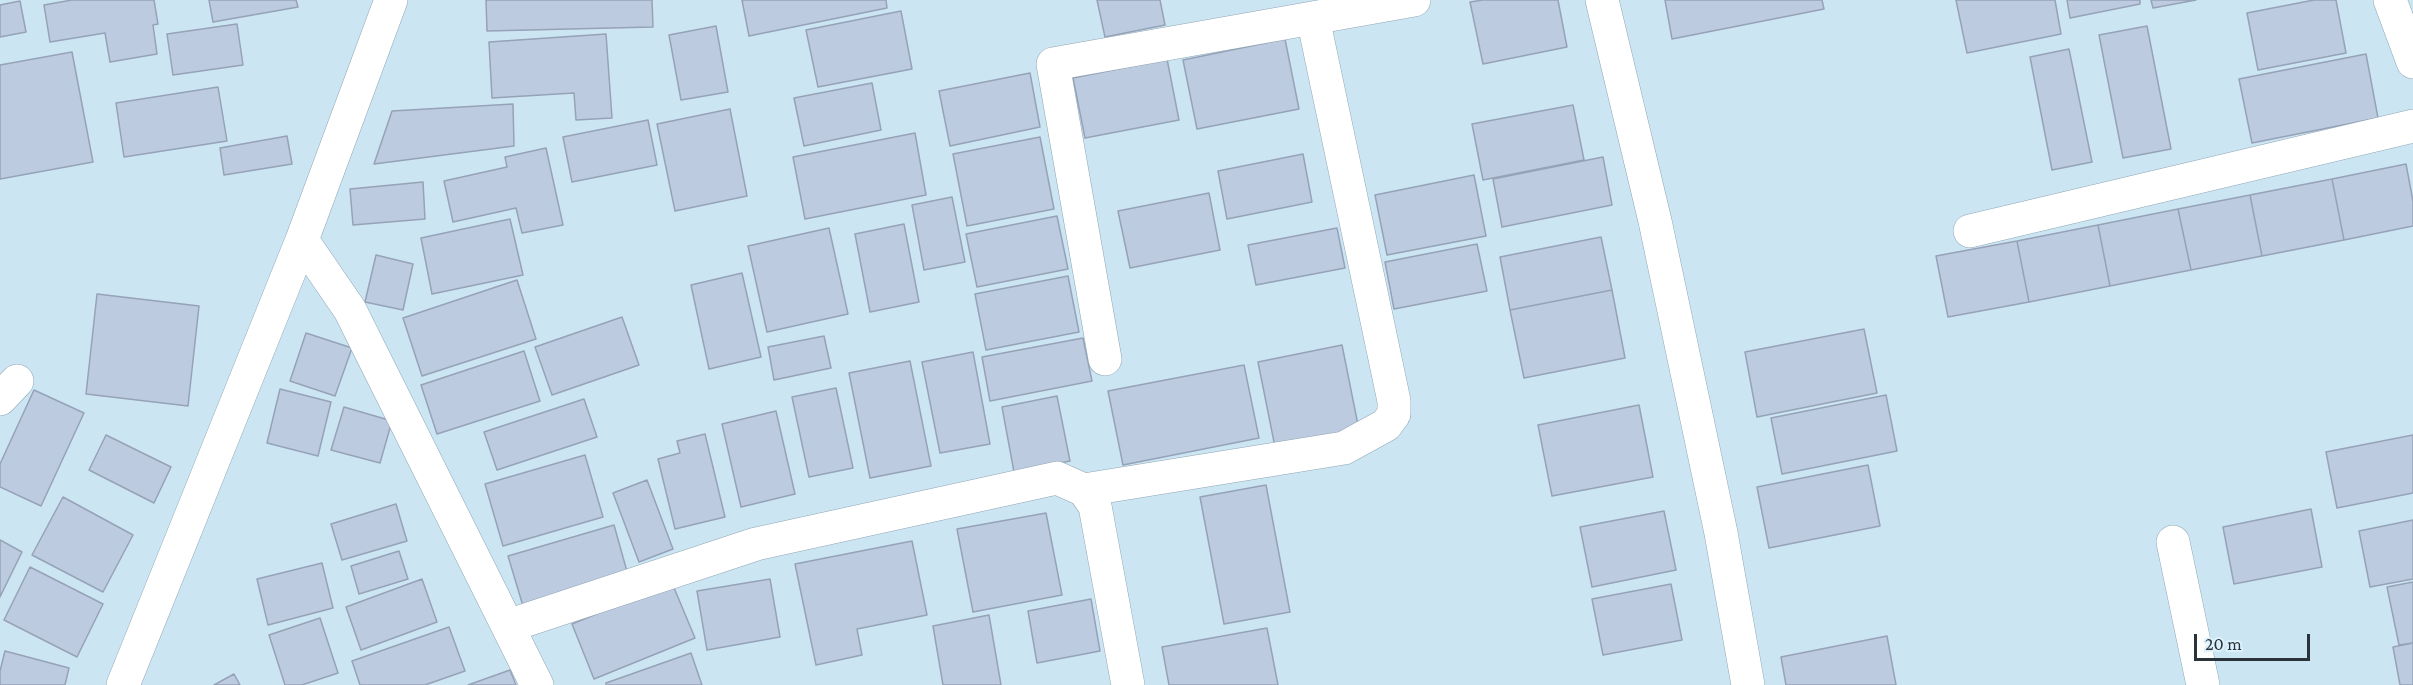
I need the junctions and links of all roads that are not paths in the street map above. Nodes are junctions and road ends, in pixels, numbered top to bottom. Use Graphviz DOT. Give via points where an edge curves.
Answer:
graph roads {
  1 [pos="391,0"];
  2 [pos="1414,0"];
  3 [pos="1602,0"];
  4 [pos="2390,0"];
  5 [pos="1313,18"];
  6 [pos="2413,62"];
  7 [pos="2413,126"];
  8 [pos="1970,231"];
  9 [pos="302,240"];
  10 [pos="1105,359"];
  11 [pos="1084,490"];
  12 [pos="2174,542"];
  13 [pos="508,626"];
  14 [pos="123,685"];
  15 [pos="537,685"];
  16 [pos="1128,685"];
  17 [pos="1748,685"];
  18 [pos="2203,685"];
  1 -- 9 [label="street"];
  2 -- 5 [label="street"];
  3 -- 17 [label="street" via="1655,221 1721,533"];
  4 -- 6 [label="street"];
  5 -- 10 [label="street" via="1053,64"];
  5 -- 11 [label="street" via="1395,401 1394,414 1386,425 1344,448"];
  7 -- 8 [label="street"];
  9 -- 13 [label="street" via="350,310"];
  9 -- 14 [label="street"];
  11 -- 13 [label="street" via="1057,478 756,544"];
  11 -- 16 [label="street" via="1095,506"];
  12 -- 18 [label="street"];
  13 -- 15 [label="street"];
}
